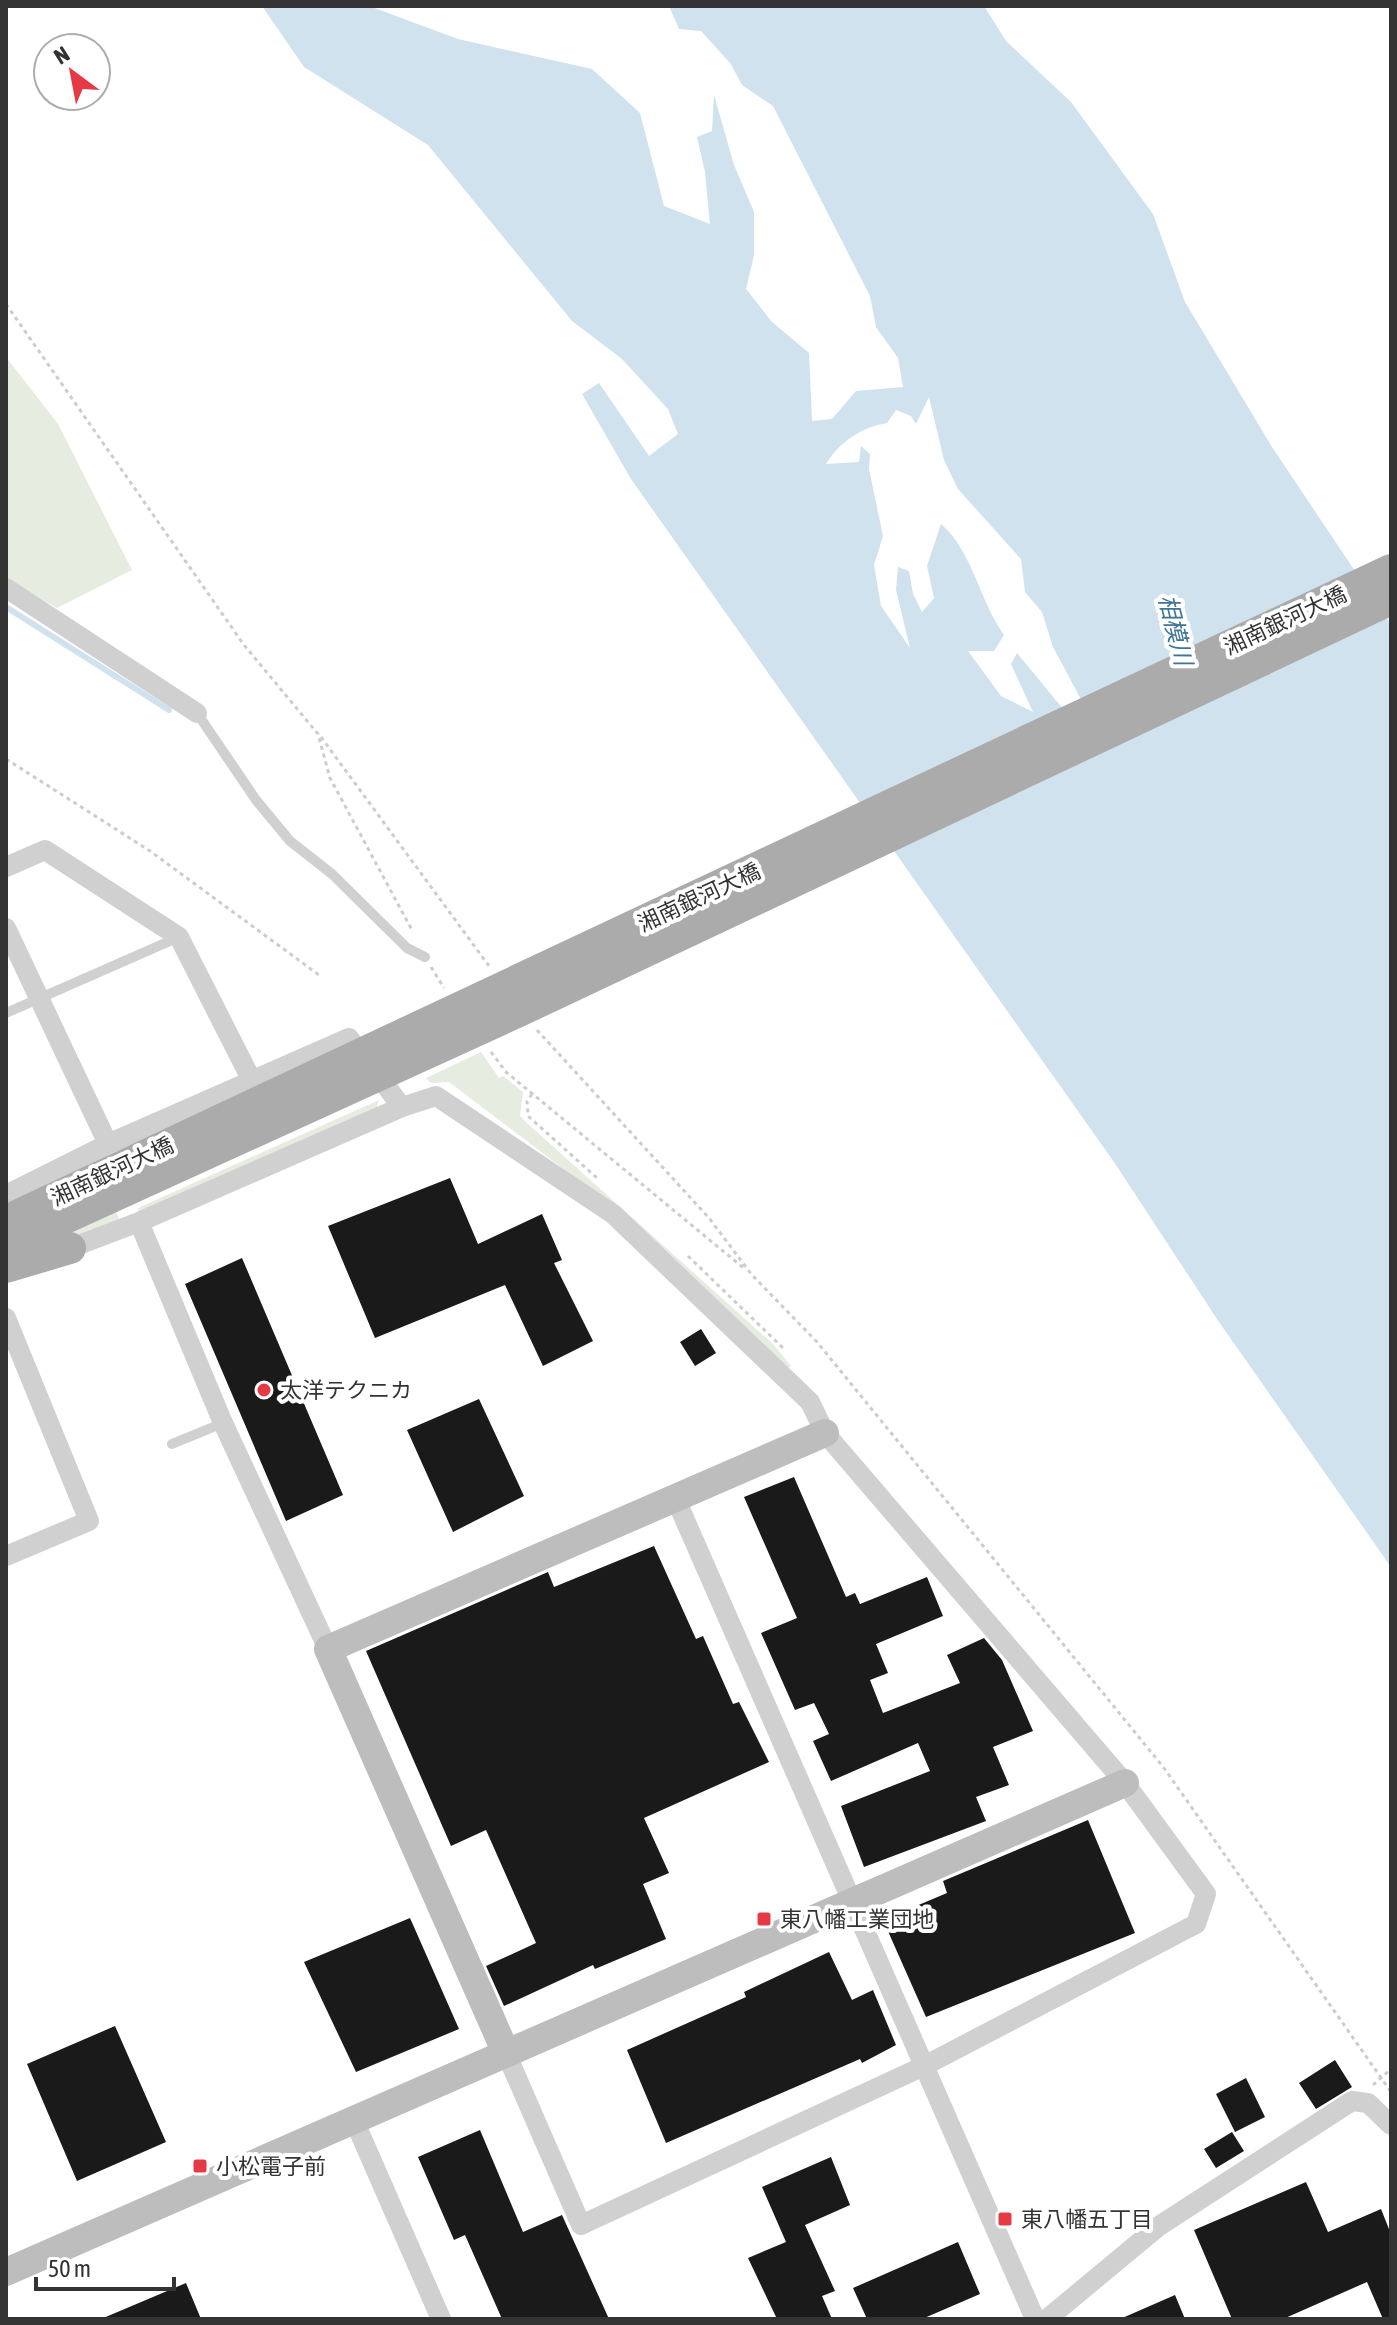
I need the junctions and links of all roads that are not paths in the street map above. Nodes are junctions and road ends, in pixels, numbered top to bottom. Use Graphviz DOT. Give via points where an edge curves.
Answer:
graph roads {
  1 [pos="1391,570"];
  2 [pos="6,588"];
  3 [pos="1391,599"];
  4 [pos="197,713"];
  5 [pos="6,867"];
  6 [pos="6,928"];
  7 [pos="179,937"];
  8 [pos="425,957"];
  9 [pos="38,999"];
  10 [pos="6,1013"];
  11 [pos="252,1081"];
  12 [pos="402,1107"];
  13 [pos="108,1144"];
  14 [pos="6,1195"];
  15 [pos="6,1221"];
  16 [pos="139,1222"];
  17 [pos="6,1245"];
  18 [pos="70,1248"];
  19 [pos="6,1267"];
  20 [pos="6,1278"];
  21 [pos="6,1318"];
  22 [pos="223,1423"];
  23 [pos="825,1433"];
  24 [pos="172,1444"];
  25 [pos="674,1495"];
  26 [pos="6,1556"];
  27 [pos="328,1649"];
  28 [pos="1125,1783"];
  29 [pos="852,1902"];
  30 [pos="506,2053"];
  31 [pos="924,2066"];
  32 [pos="354,2120"];
  33 [pos="1391,2125"];
  34 [pos="6,2272"];
  35 [pos="441,2319"];
  36 [pos="1035,2319"];
  37 [pos="1047,2319"];
  1 -- 15 [label="main road, 湘南銀河大橋, bridge"];
  2 -- 4 [label="street"];
  3 -- 17 [label="main road, 湘南銀河大橋, bridge" via="519,1011"];
  4 -- 8 [label="lane" via="290,841 407,948"];
  5 -- 7 [label="street" via="45,850"];
  6 -- 9 [label="street"];
  7 -- 9 [label="lane"];
  7 -- 11 [label="street"];
  9 -- 10 [label="lane"];
  9 -- 13 [label="street"];
  11 -- 12 [label="street" via="349,1038"];
  11 -- 13 [label="street"];
  12 -- 16 [label="street"];
  12 -- 23 [label="street" via="436,1096 613,1214 810,1402"];
  13 -- 14 [label="street"];
  16 -- 18 [label="street"];
  16 -- 22 [label="street"];
  18 -- 19 [label="main road"];
  18 -- 20 [label="street"];
  21 -- 26 [label="street" via="89,1521"];
  22 -- 24 [label="lane"];
  22 -- 27 [label="street"];
  23 -- 25 [label="street"];
  23 -- 28 [label="street"];
  25 -- 27 [label="street"];
  25 -- 29 [label="street"];
  27 -- 30 [label="street"];
  28 -- 29 [label="street"];
  28 -- 31 [label="street" via="1206,1894 1196,1924"];
  29 -- 30 [label="street"];
  29 -- 31 [label="street"];
  30 -- 31 [label="street" via="581,2225"];
  30 -- 32 [label="street"];
  31 -- 36 [label="street"];
  32 -- 34 [label="street"];
  32 -- 35 [label="street"];
  33 -- 37 [label="street" via="1368,2103 1352,2101 1159,2226"];
}
